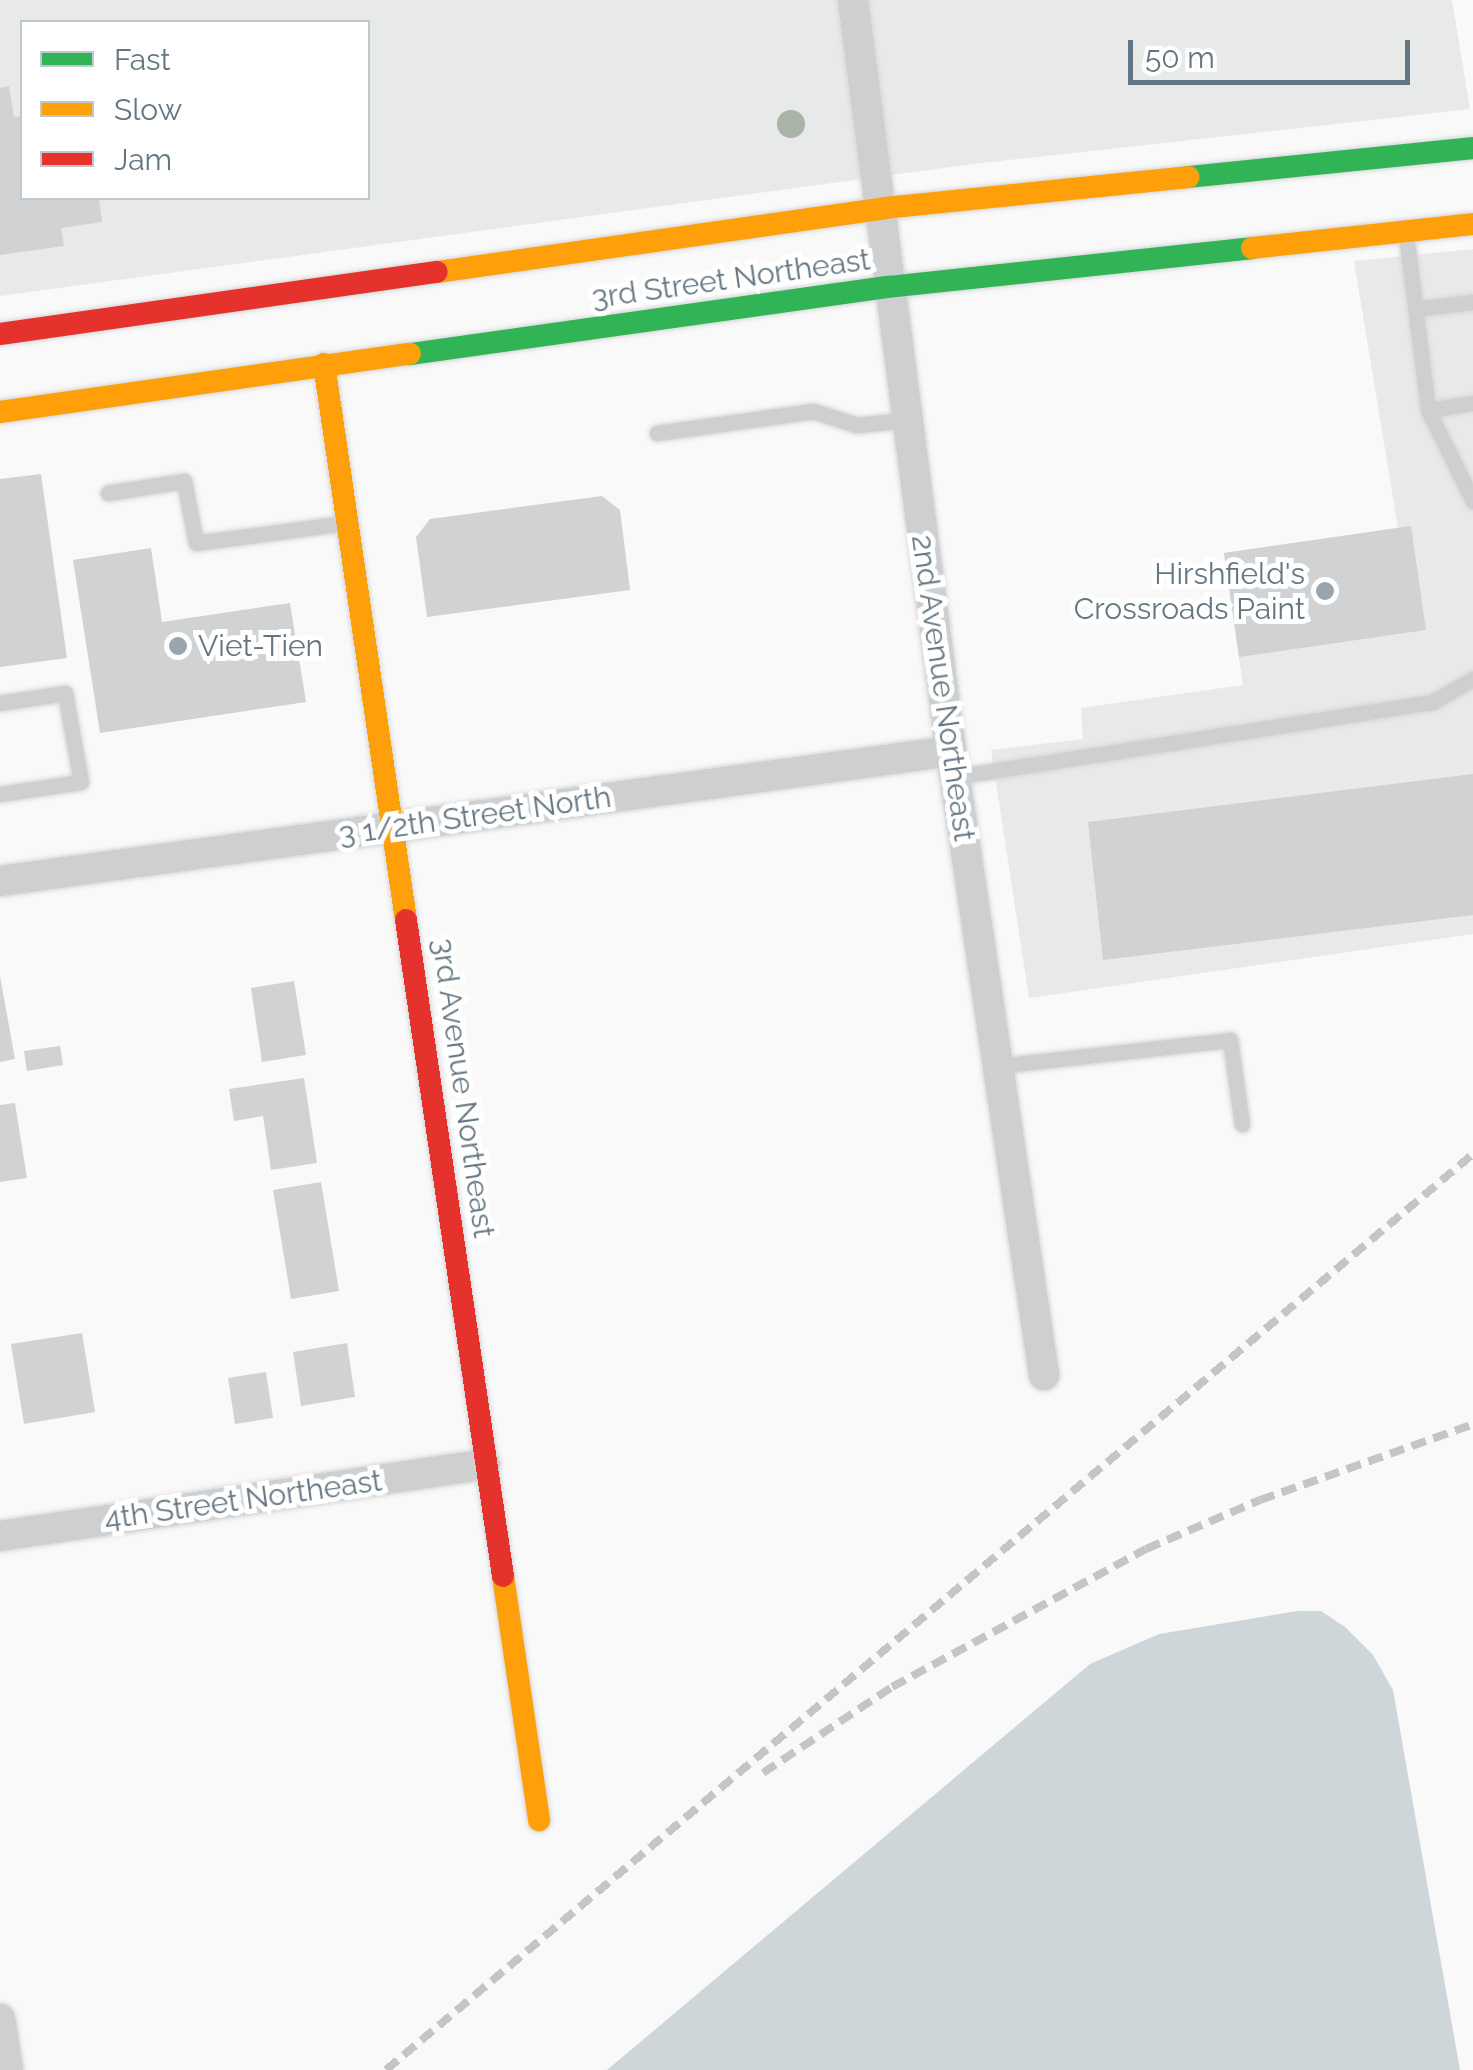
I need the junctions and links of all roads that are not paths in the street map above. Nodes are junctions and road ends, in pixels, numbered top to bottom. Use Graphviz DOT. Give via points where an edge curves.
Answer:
graph roads {
  1 [pos="853,0"];
  2 [pos="1473,148"];
  3 [pos="884,208"];
  4 [pos="1473,224"];
  5 [pos="1405,231"];
  6 [pos="888,286"];
  7 [pos="1473,302"];
  8 [pos="1415,310"];
  9 [pos="0,334"];
  10 [pos="324,364"];
  11 [pos="1473,403"];
  12 [pos="1428,410"];
  13 [pos="0,412"];
  14 [pos="906,420"];
  15 [pos="657,433"];
  16 [pos="108,493"];
  17 [pos="1473,501"];
  18 [pos="348,522"];
  19 [pos="1473,678"];
  20 [pos="0,703"];
  21 [pos="952,764"];
  22 [pos="0,794"];
  23 [pos="396,826"];
  24 [pos="0,881"];
  25 [pos="997,1066"];
  26 [pos="1242,1124"];
  27 [pos="1044,1375"];
  28 [pos="485,1464"];
  29 [pos="0,1536"];
  30 [pos="539,1820"];
  31 [pos="0,2019"];
  32 [pos="8,2070"];
  1 -- 3 [label="street, 2nd Avenue Northeast"];
  2 -- 3 [label="main road, 3rd Street Northeast"];
  3 -- 6 [label="street, 2nd Avenue Northeast"];
  3 -- 9 [label="main road, 3rd Street Northeast"];
  4 -- 5 [label="main road, 3rd Street Northeast"];
  5 -- 6 [label="main road, 3rd Street Northeast"];
  5 -- 8 [label="lane"];
  6 -- 10 [label="main road, 3rd Street Northeast"];
  6 -- 14 [label="street, 2nd Avenue Northeast"];
  7 -- 8 [label="lane"];
  8 -- 12 [label="lane"];
  10 -- 13 [label="main road, 3rd Street Northeast"];
  10 -- 18 [label="main road, 3rd Avenue Northeast"];
  11 -- 12 [label="lane"];
  12 -- 17 [label="lane"];
  14 -- 15 [label="lane" via="857,425 813,411"];
  14 -- 21 [label="street, 2nd Avenue Northeast"];
  16 -- 18 [label="lane" via="184,481 196,543"];
  18 -- 23 [label="main road, 3rd Avenue Northeast"];
  19 -- 21 [label="lane" via="1432,702"];
  20 -- 22 [label="lane" via="64,692 81,782"];
  21 -- 23 [label="street, 3 1/2th Street North"];
  21 -- 25 [label="street, 2nd Avenue Northeast"];
  23 -- 24 [label="street, 3 1/2th Street North"];
  23 -- 28 [label="main road, 3rd Avenue Northeast"];
  25 -- 26 [label="lane" via="1230,1040"];
  25 -- 27 [label="street, 2nd Avenue Northeast"];
  28 -- 29 [label="street, 4th Street Northeast"];
  28 -- 30 [label="main road, 3rd Avenue Northeast"];
  31 -- 32 [label="street"];
}
